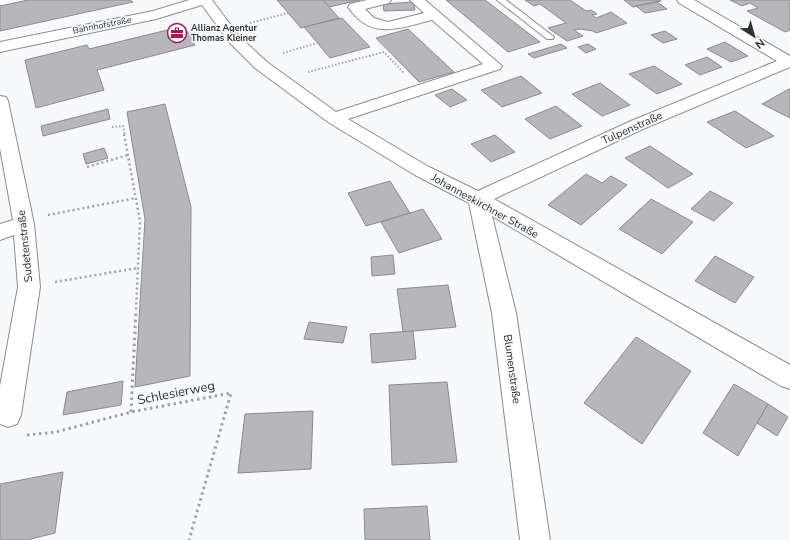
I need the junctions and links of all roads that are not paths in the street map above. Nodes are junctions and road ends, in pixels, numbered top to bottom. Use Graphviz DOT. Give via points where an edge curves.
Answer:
graph roads {
  1 [pos="204,0"];
  2 [pos="384,0"];
  3 [pos="417,0"];
  4 [pos="501,0"];
  5 [pos="684,0"];
  6 [pos="434,15"];
  7 [pos="550,37"];
  8 [pos="0,48"];
  9 [pos="790,62"];
  10 [pos="0,101"];
  11 [pos="334,118"];
  12 [pos="478,199"];
  13 [pos="24,224"];
  14 [pos="0,232"];
  15 [pos="790,378"];
  16 [pos="8,415"];
  17 [pos="535,540"];
  1 -- 8 [label="street, Bahnhofstraße" via="156,14"];
  1 -- 11 [label="street, Johanneskirchner Straße" via="234,39 261,65"];
  2 -- 6 [label="street" via="355,7 369,21 388,26"];
  3 -- 6 [label="street"];
  4 -- 7 [label="lane"];
  5 -- 9 [label="street"];
  6 -- 11 [label="street" via="494,66"];
  9 -- 12 [label="street, Tulpenstraße" via="637,125"];
  10 -- 13 [label="street, Sudetenstraße"];
  11 -- 12 [label="street, Johanneskirchner Straße" via="422,171"];
  12 -- 15 [label="street, Johanneskirchner Straße"];
  12 -- 17 [label="street, Blumenstraße" via="504,313"];
  13 -- 14 [label="street"];
  13 -- 16 [label="street, Sudetenstraße" via="29,287"];
}
